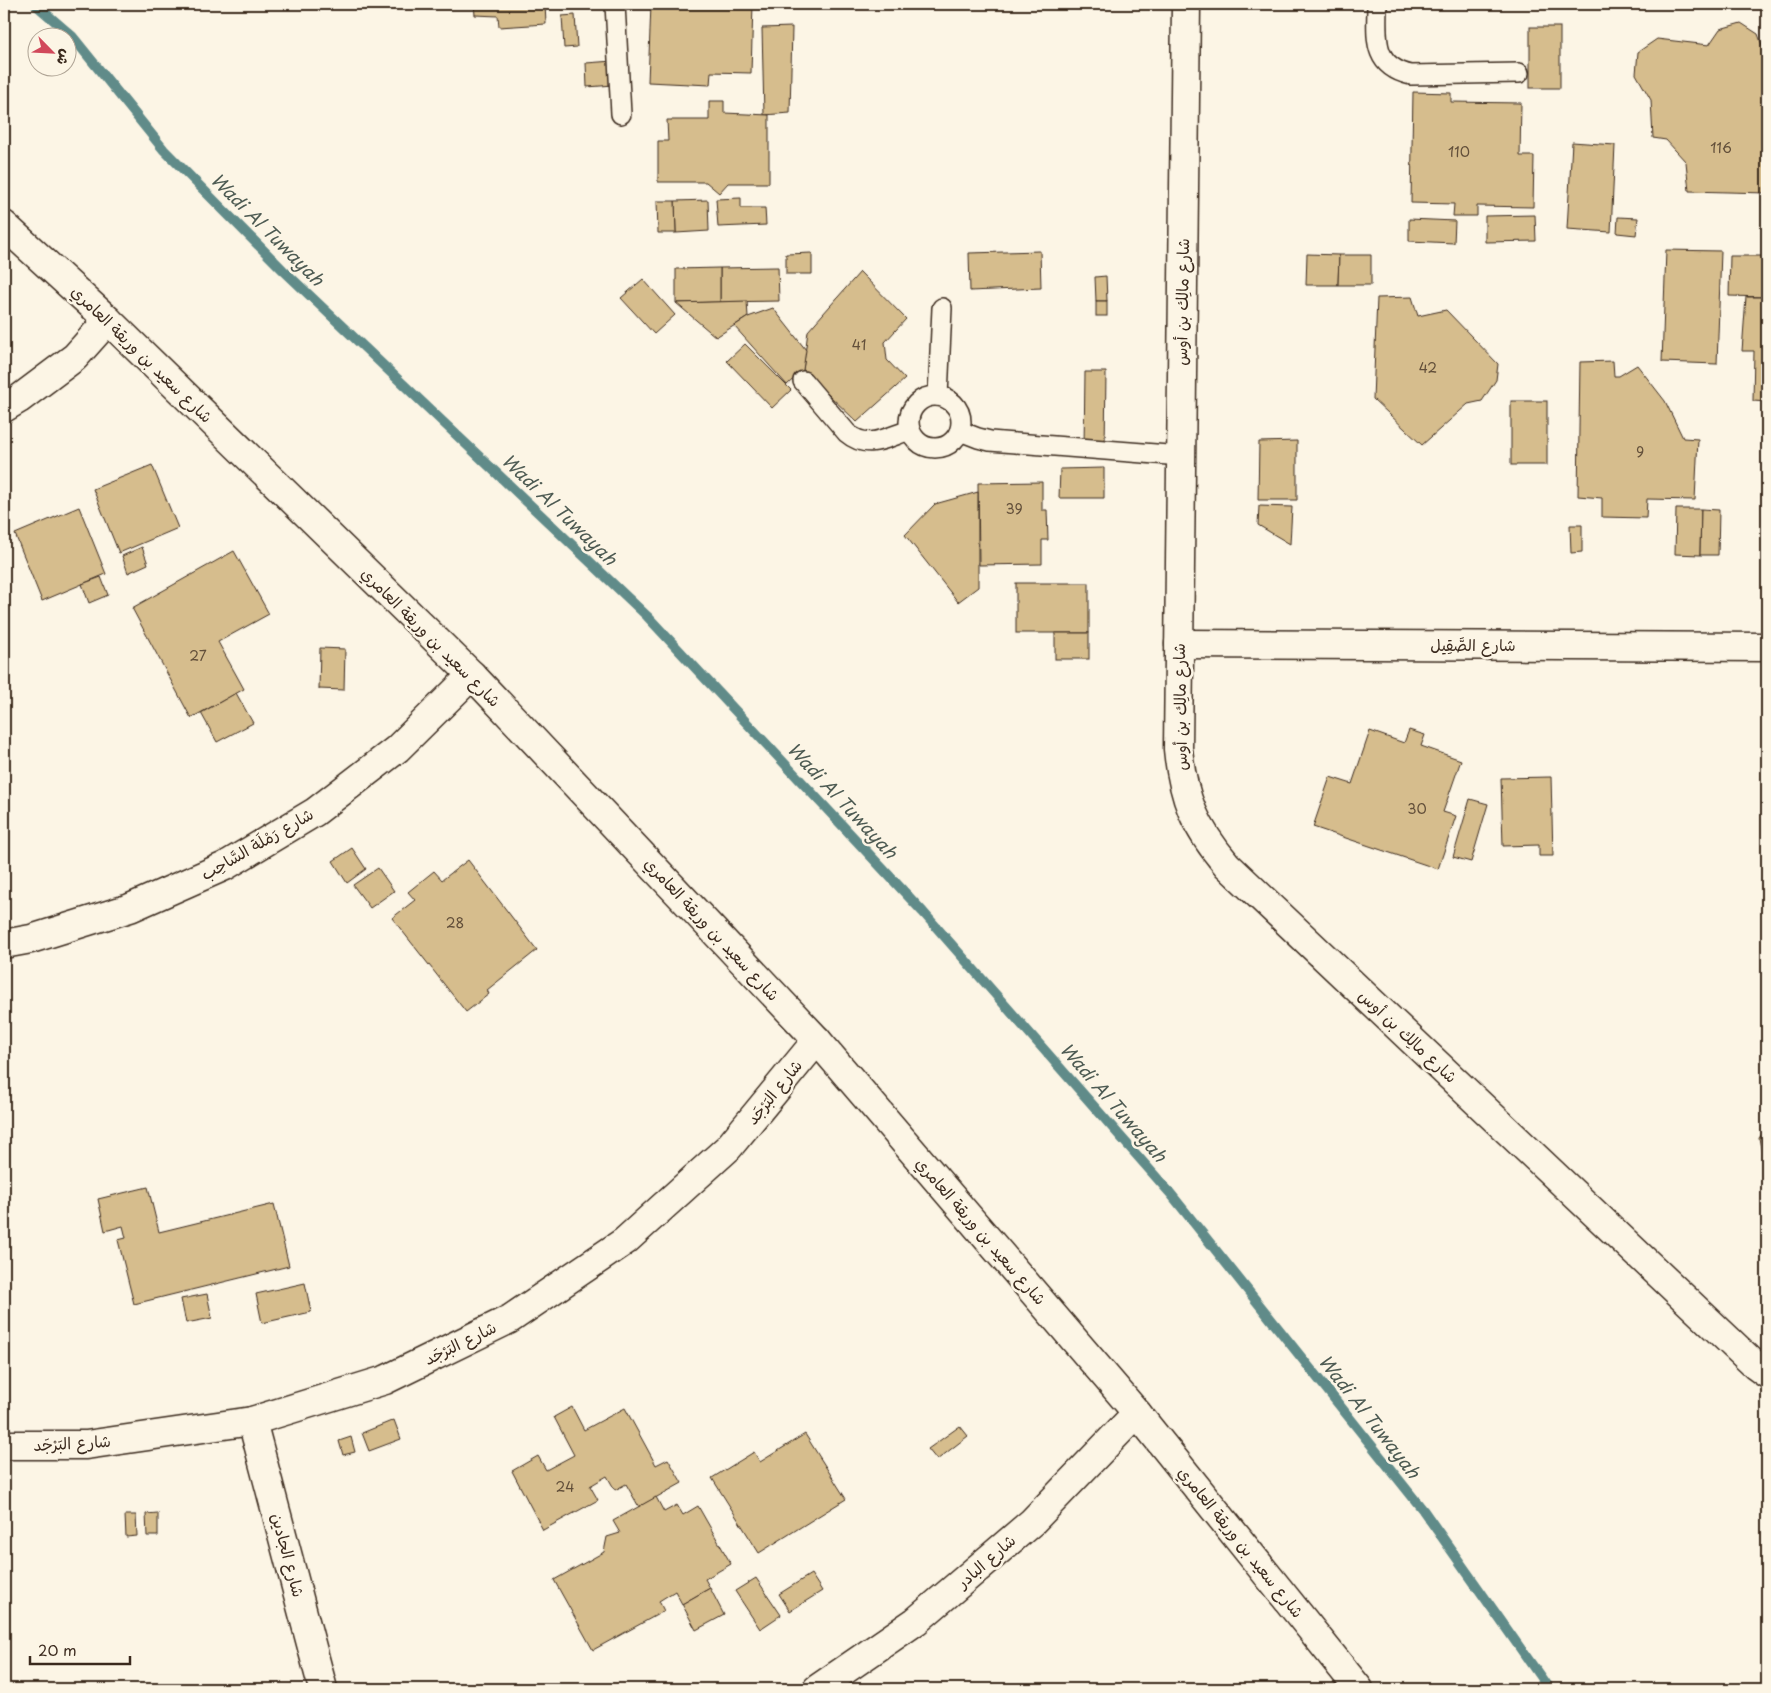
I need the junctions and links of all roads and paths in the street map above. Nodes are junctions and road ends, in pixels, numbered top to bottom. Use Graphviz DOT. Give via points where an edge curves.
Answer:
graph roads {
  1 [pos="615,4"];
  2 [pos="1186,4"];
  3 [pos="1377,4"];
  4 [pos="1519,74"];
  5 [pos="621,114"];
  6 [pos="4,225"];
  7 [pos="942,308"];
  8 [pos="108,320"];
  9 [pos="803,381"];
  10 [pos="938,396"];
  11 [pos="4,408"];
  12 [pos="910,430"];
  13 [pos="960,431"];
  14 [pos="1181,456"];
  15 [pos="1179,644"];
  16 [pos="1767,647"];
  17 [pos="472,675"];
  18 [pos="4,944"];
  19 [pos="817,1040"];
  20 [pos="1767,1374"];
  21 [pos="1137,1413"];
  22 [pos="252,1421"];
  23 [pos="4,1446"];
  24 [pos="323,1689"];
  25 [pos="817,1689"];
  26 [pos="1359,1689"];
  1 -- 5 [label="lane"];
  2 -- 14 [label="street, شارع مالِك بن أوس"];
  3 -- 4 [label="lane" via="1380,52 1385,61 1401,73"];
  6 -- 8 [label="street, شارع سعيد بن وريقة العامري"];
  7 -- 10 [label="lane"];
  8 -- 11 [label="street" via="75,357"];
  8 -- 17 [label="street, شارع سعيد بن وريقة العامري"];
  9 -- 12 [label="lane" via="854,439 875,442"];
  10 -- 12 [label="lane" via="919,401 910,414"];
  10 -- 13 [label="lane" via="947,398 960,412"];
  12 -- 13 [label="lane" via="914,439 934,449 954,441"];
  13 -- 14 [label="lane" via="990,441"];
  14 -- 15 [label="street, شارع مالِك بن أوس"];
  15 -- 16 [label="street, شارع الصَّقِيل"];
  15 -- 20 [label="street, شارع مالِك بن أوس" via="1178,749 1181,775 1197,824 1211,846 1227,865"];
  17 -- 18 [label="street, شارع رَمْلَة السَّاحِب" via="390,754 315,812 226,866 130,908 31,939"];
  17 -- 19 [label="street, شارع سعيد بن وريقة العامري"];
  19 -- 21 [label="street, شارع سعيد بن وريقة العامري"];
  19 -- 22 [label="street, شارع البَرْجَد" via="728,1148 625,1241 510,1319 385,1380"];
  21 -- 25 [label="street, شارع البادر" via="1025,1528 916,1621"];
  21 -- 26 [label="street, شارع سعيد بن وريقة العامري"];
  22 -- 23 [label="street, شارع البَرْجَد" via="86,1445"];
  22 -- 24 [label="street, شارع الجادين"];
}
